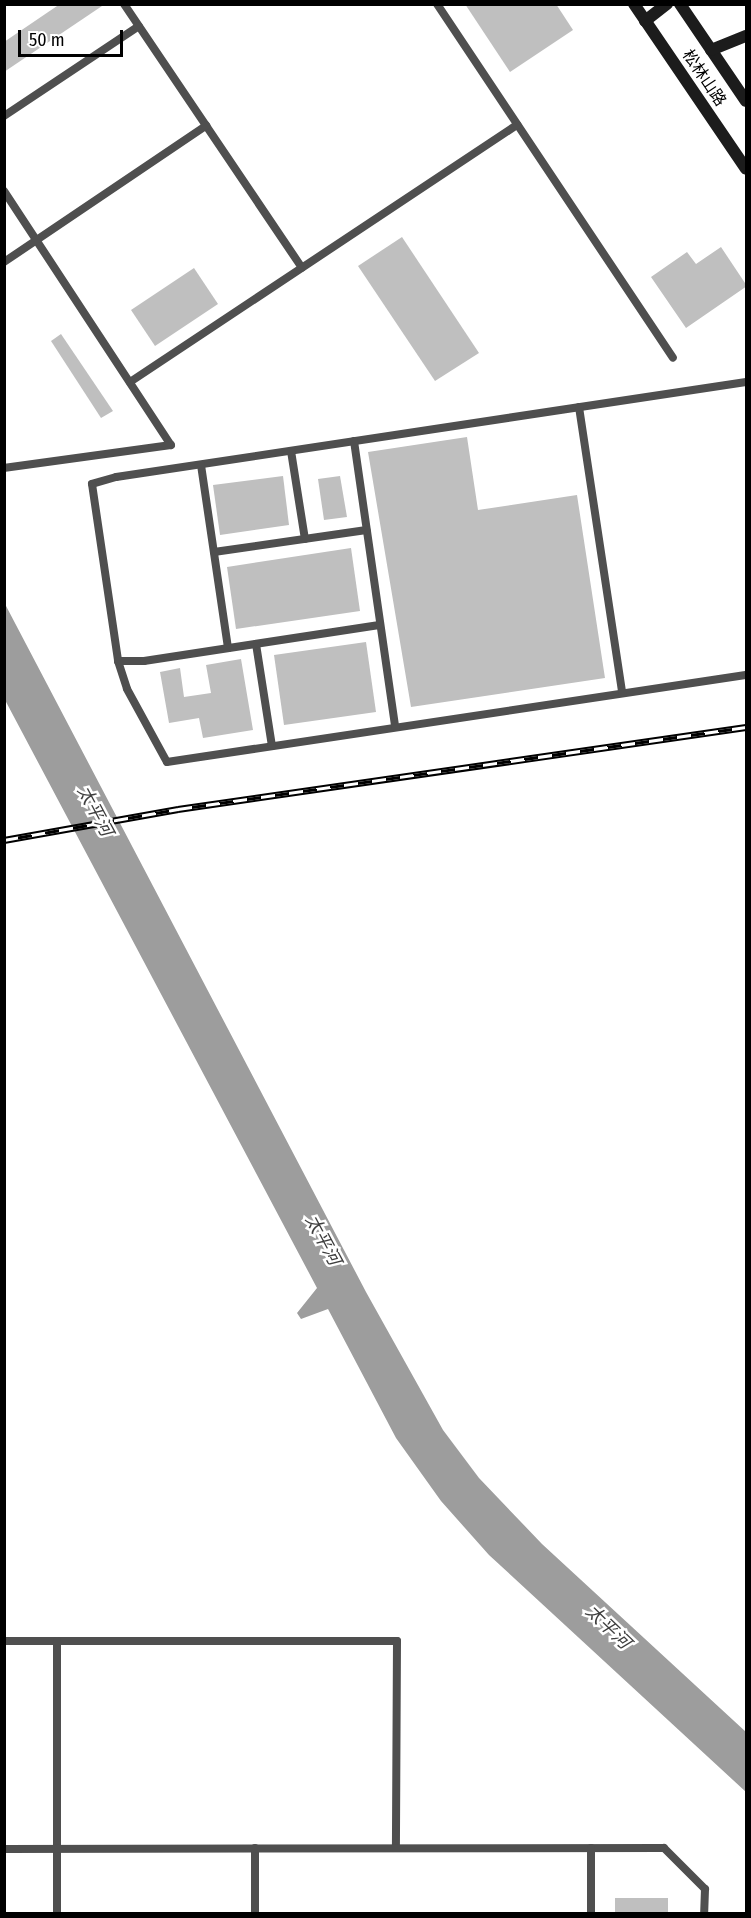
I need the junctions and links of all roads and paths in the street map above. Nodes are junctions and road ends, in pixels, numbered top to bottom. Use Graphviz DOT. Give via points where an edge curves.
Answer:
graph roads {
  1 [pos="124,4"];
  2 [pos="437,4"];
  3 [pos="634,4"];
  4 [pos="667,4"];
  5 [pos="680,4"];
  6 [pos="645,21"];
  7 [pos="139,26"];
  8 [pos="747,36"];
  9 [pos="711,50"];
  10 [pos="747,101"];
  11 [pos="4,116"];
  12 [pos="517,125"];
  13 [pos="206,126"];
  14 [pos="747,169"];
  15 [pos="4,191"];
  16 [pos="38,239"];
  17 [pos="4,262"];
  18 [pos="302,268"];
  19 [pos="673,358"];
  20 [pos="130,382"];
  21 [pos="747,382"];
  22 [pos="579,407"];
  23 [pos="354,441"];
  24 [pos="291,451"];
  25 [pos="201,465"];
  26 [pos="4,468"];
  27 [pos="366,530"];
  28 [pos="305,539"];
  29 [pos="214,552"];
  30 [pos="379,625"];
  31 [pos="256,644"];
  32 [pos="228,648"];
  33 [pos="118,661"];
  34 [pos="747,675"];
  35 [pos="622,693"];
  36 [pos="395,728"];
  37 [pos="272,746"];
  38 [pos="4,1641"];
  39 [pos="57,1641"];
  40 [pos="396,1847"];
  41 [pos="255,1848"];
  42 [pos="591,1848"];
  43 [pos="4,1849"];
  44 [pos="57,1849"];
  45 [pos="57,1914"];
  46 [pos="255,1914"];
  47 [pos="591,1914"];
  48 [pos="704,1914"];
  1 -- 7 [label="lane"];
  2 -- 12 [label="lane"];
  3 -- 6 [label="street, 松林山路"];
  4 -- 6 [label="street"];
  5 -- 9 [label="street, 松林山路"];
  6 -- 14 [label="street, 松林山路"];
  7 -- 11 [label="lane"];
  7 -- 13 [label="lane"];
  8 -- 9 [label="street"];
  9 -- 10 [label="street, 松林山路"];
  12 -- 18 [label="lane"];
  12 -- 19 [label="lane"];
  13 -- 16 [label="lane"];
  13 -- 18 [label="lane"];
  15 -- 16 [label="lane"];
  16 -- 17 [label="lane"];
  16 -- 20 [label="lane"];
  18 -- 20 [label="lane"];
  20 -- 26 [label="lane" via="171,445"];
  21 -- 22 [label="lane"];
  22 -- 23 [label="lane"];
  22 -- 35 [label="lane"];
  23 -- 24 [label="lane"];
  23 -- 27 [label="lane"];
  24 -- 25 [label="lane"];
  24 -- 28 [label="lane"];
  25 -- 29 [label="lane"];
  25 -- 33 [label="lane" via="92,484"];
  27 -- 28 [label="lane"];
  27 -- 30 [label="lane"];
  28 -- 29 [label="lane"];
  29 -- 32 [label="lane"];
  30 -- 31 [label="lane"];
  30 -- 36 [label="lane"];
  31 -- 32 [label="lane"];
  31 -- 37 [label="lane"];
  32 -- 33 [label="lane"];
  33 -- 37 [label="lane" via="127,689 167,762"];
  34 -- 35 [label="lane"];
  35 -- 36 [label="lane"];
  36 -- 37 [label="lane"];
  38 -- 39 [label="lane"];
  39 -- 40 [label="lane" via="397,1641"];
  39 -- 44 [label="lane"];
  40 -- 41 [label="lane"];
  40 -- 42 [label="lane"];
  41 -- 44 [label="lane"];
  41 -- 46 [label="lane"];
  42 -- 47 [label="lane"];
  42 -- 48 [label="lane" via="664,1848 705,1889"];
  43 -- 44 [label="lane"];
  44 -- 45 [label="lane"];
}
